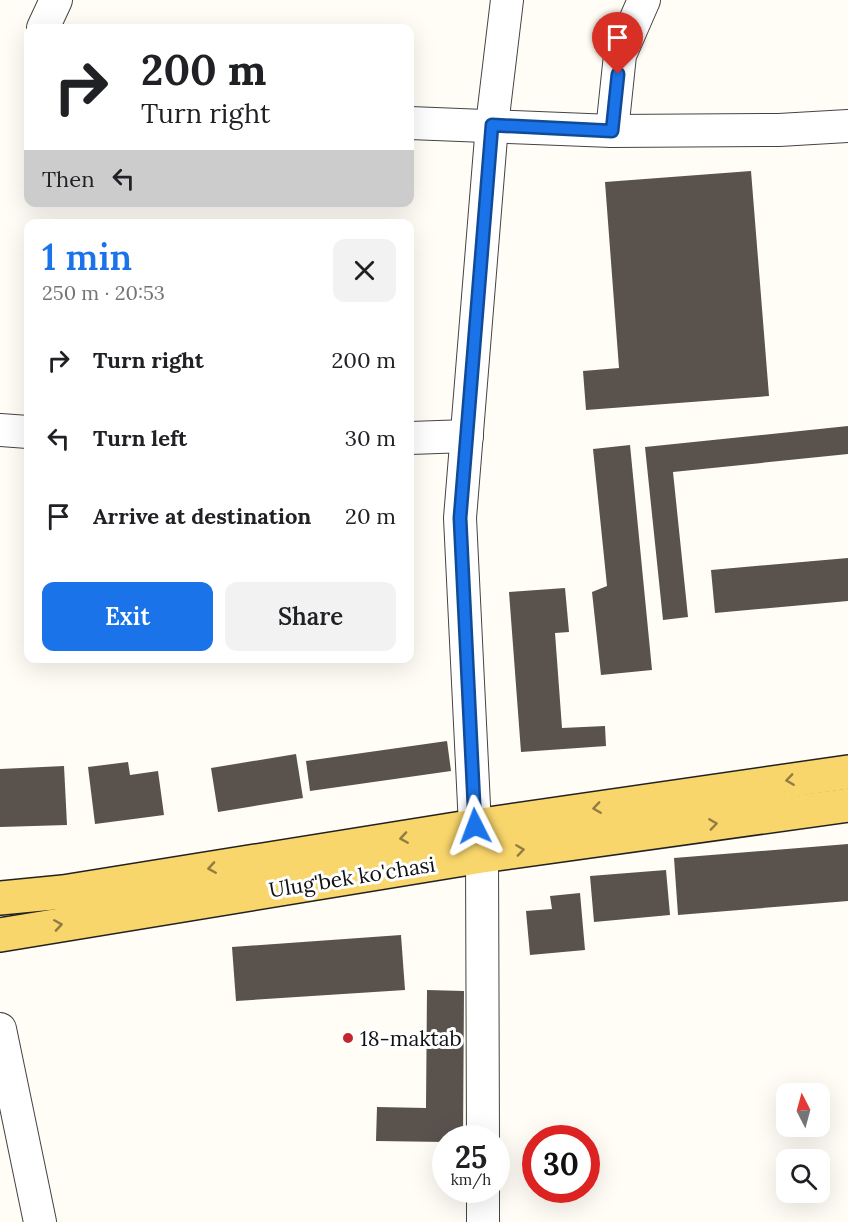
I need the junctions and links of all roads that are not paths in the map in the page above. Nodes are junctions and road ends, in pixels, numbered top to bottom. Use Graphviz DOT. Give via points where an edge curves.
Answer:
graph roads {
  1 [pos="56,0"];
  2 [pos="507,0"];
  3 [pos="644,0"];
  4 [pos="45,24"];
  5 [pos="414,123"];
  6 [pos="492,125"];
  7 [pos="848,126"];
  8 [pos="612,131"];
  9 [pos="0,430"];
  10 [pos="24,432"];
  11 [pos="467,436"];
  12 [pos="414,438"];
  13 [pos="848,772"];
  14 [pos="848,805"];
  15 [pos="478,841"];
  16 [pos="0,898"];
  17 [pos="0,934"];
  18 [pos="0,1029"];
  19 [pos="483,1125"];
  20 [pos="483,1203"];
  21 [pos="40,1222"];
  22 [pos="483,1222"];
  1 -- 4 [label="street"];
  2 -- 6 [label="street"];
  3 -- 8 [label="street" via="620,55"];
  5 -- 6 [label="street"];
  6 -- 8 [label="street"];
  6 -- 11 [label="street"];
  7 -- 8 [label="street"];
  9 -- 10 [label="street"];
  11 -- 12 [label="street"];
  11 -- 15 [label="street" via="460,518"];
  13 -- 15 [label="main road, Ulug'bek ko'chasi, one-way"];
  15 -- 14 [label="main road, Ulug'bek ko'chasi, one-way"];
  15 -- 16 [label="main road, Ulug'bek ko'chasi, one-way"];
  17 -- 15 [label="main road, Ulug'bek ko'chasi, one-way"];
  15 -- 19 [label="street"];
  18 -- 21 [label="street"];
  20 -- 22 [label="street"];
}
